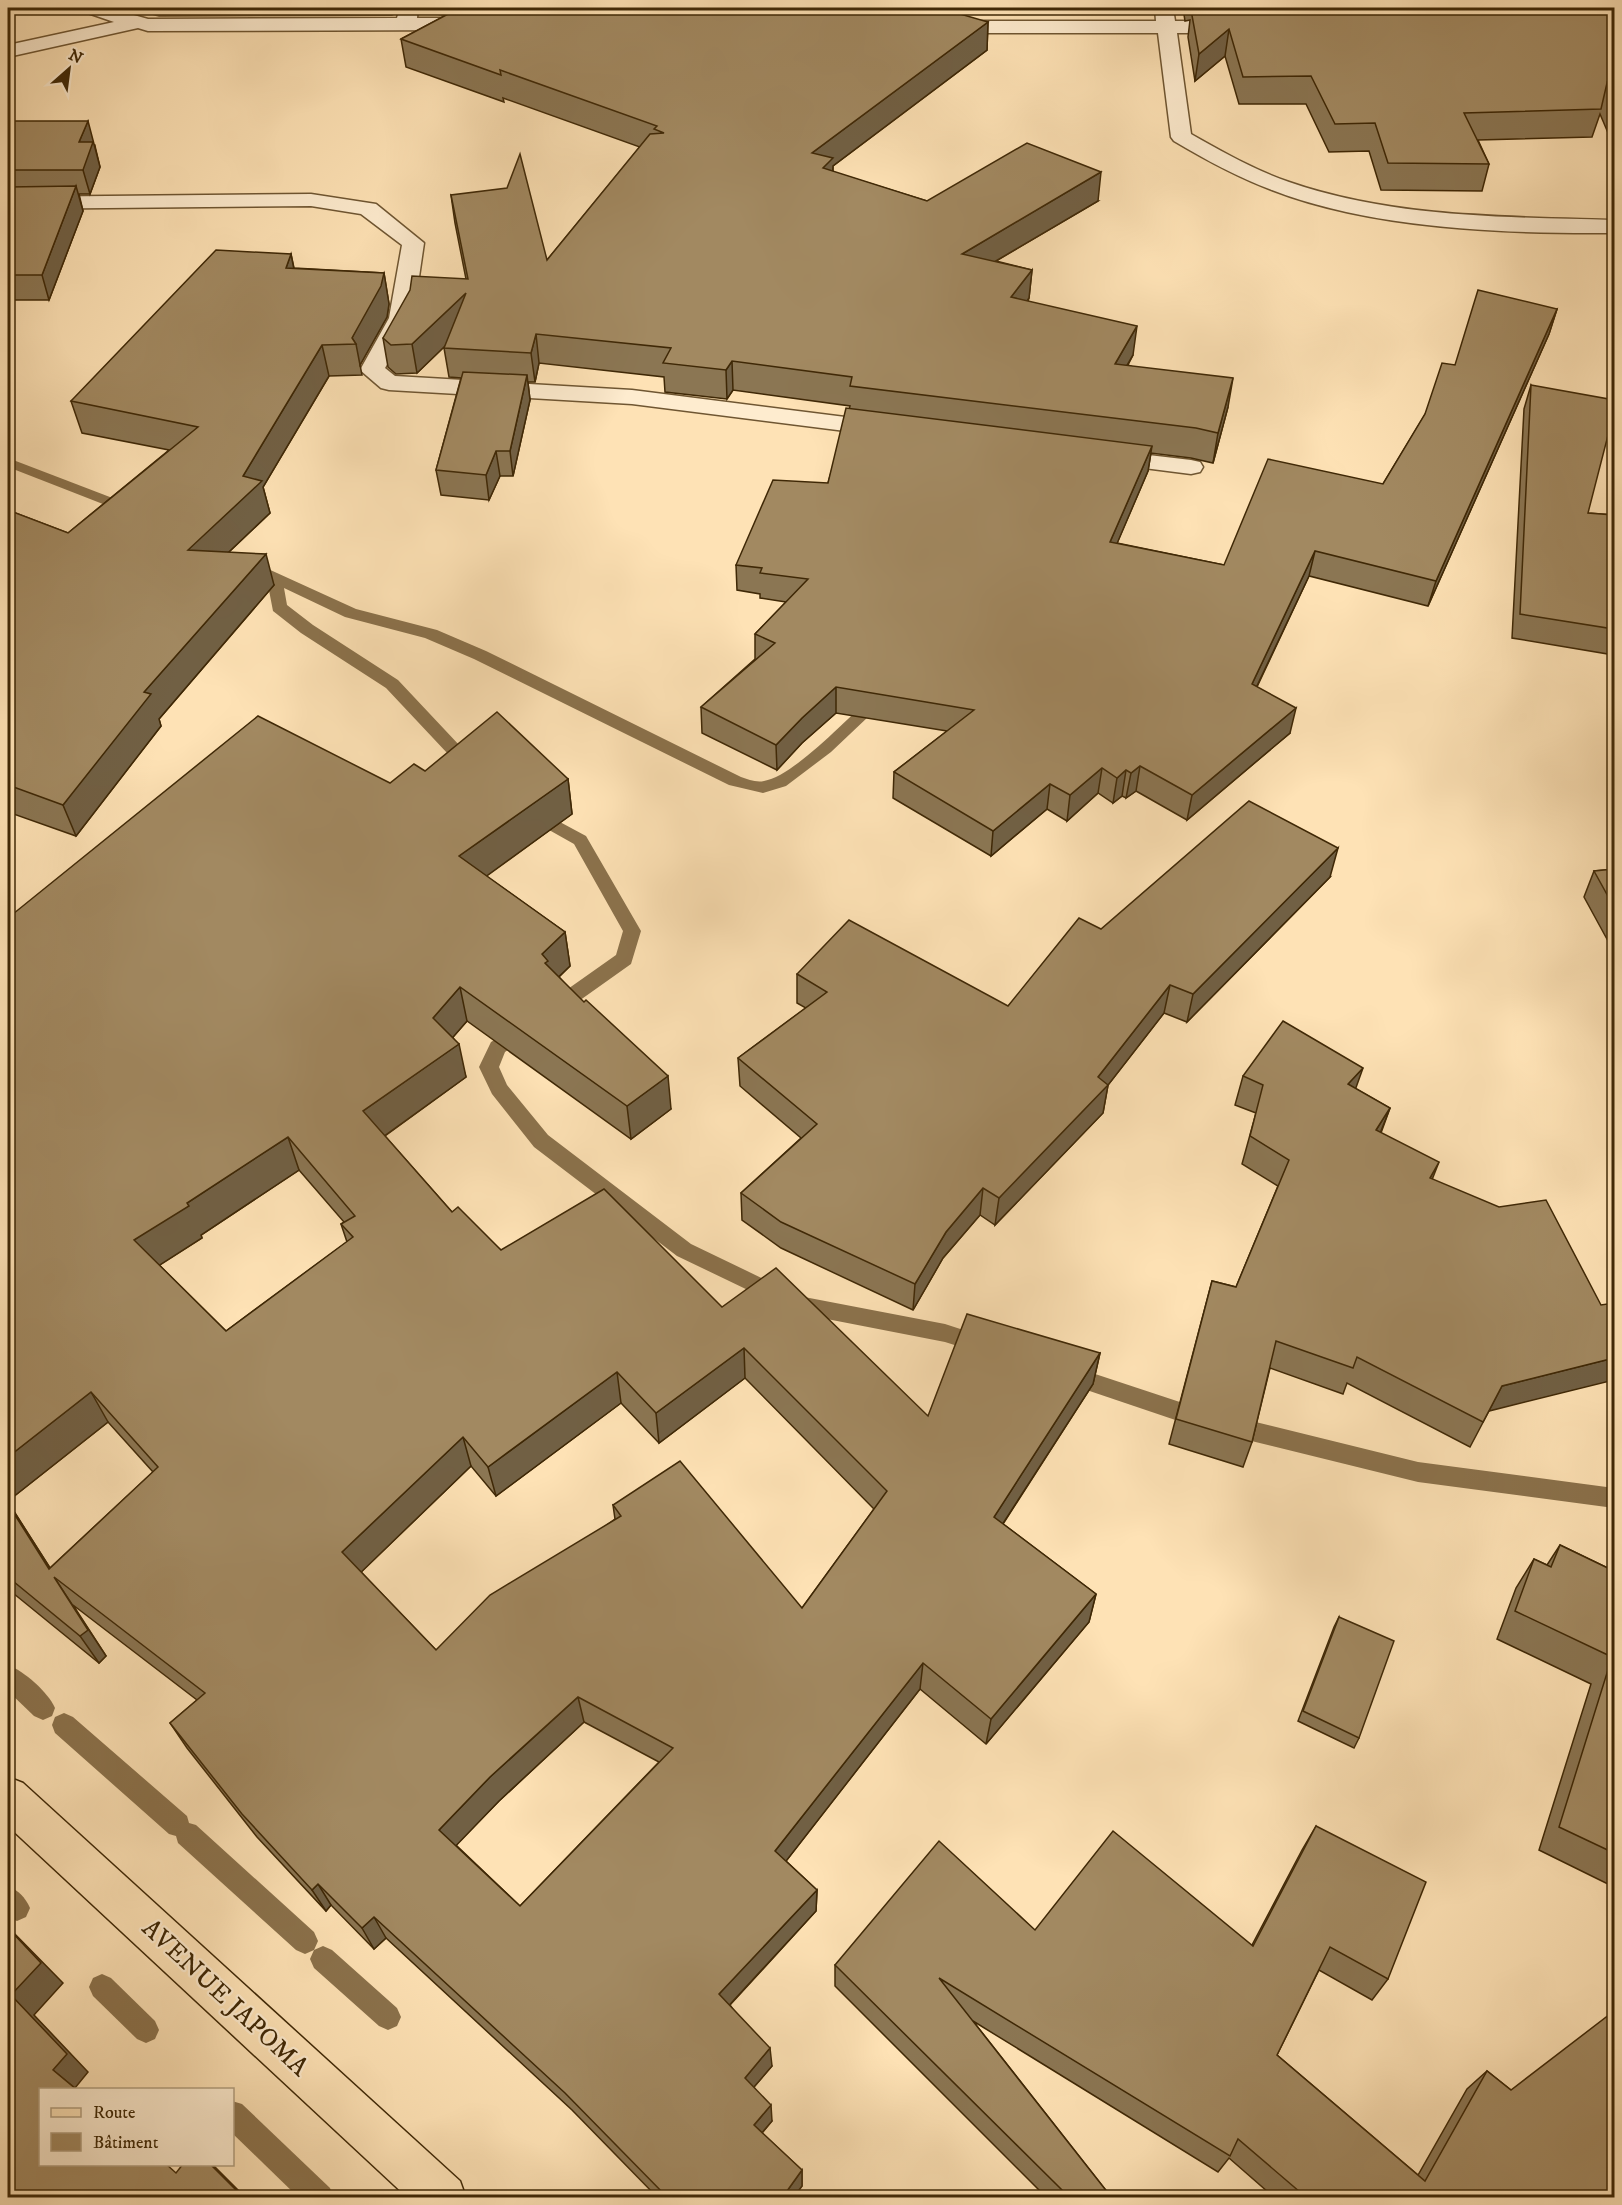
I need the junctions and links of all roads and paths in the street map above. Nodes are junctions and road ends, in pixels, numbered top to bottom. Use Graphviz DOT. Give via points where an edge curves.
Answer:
graph roads {
  1 [pos="92,8"];
  2 [pos="1164,8"];
  3 [pos="408,16"];
  4 [pos="135,23"];
  5 [pos="489,25"];
  6 [pos="930,27"];
  7 [pos="1250,27"];
  8 [pos="1168,28"];
  9 [pos="8,51"];
  10 [pos="8,203"];
  11 [pos="1614,227"];
  12 [pos="906,431"];
  13 [pos="1084,454"];
  14 [pos="1191,467"];
  15 [pos="8,1797"];
  16 [pos="443,2198"];
  1 -- 4 [label="street"];
  2 -- 8 [label="street"];
  3 -- 4 [label="street"];
  3 -- 5 [label="street"];
  4 -- 9 [label="street"];
  6 -- 8 [label="street"];
  7 -- 8 [label="street"];
  8 -- 11 [label="street" via="1181,137 1220,161 1313,195 1381,212 1469,222"];
  10 -- 12 [label="street" via="311,200 368,209 413,243 402,318 372,370 388,382 632,397"];
  13 -- 14 [label="street"];
  15 -- 16 [label="main road, AVENUE JAPOMA"];
}
